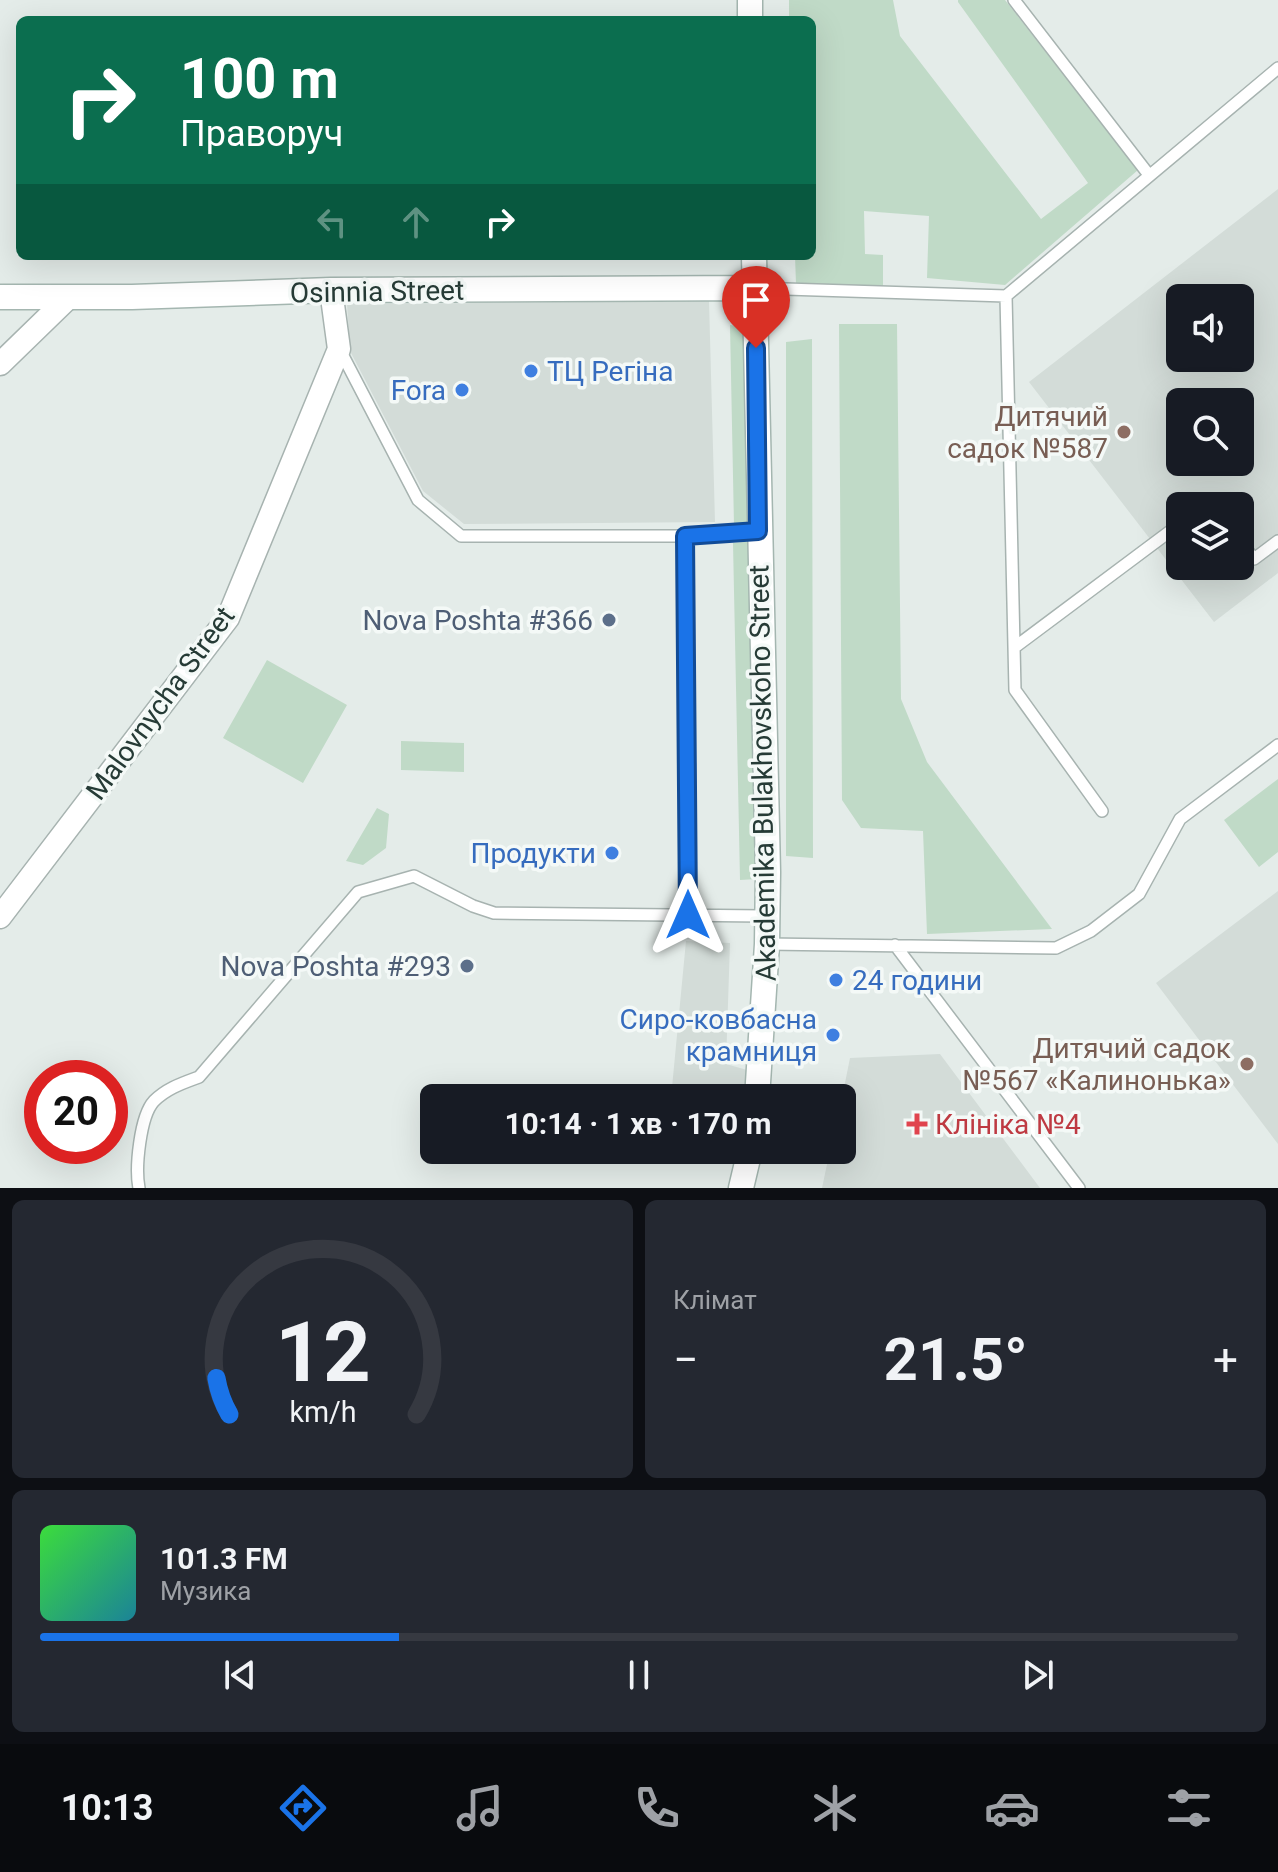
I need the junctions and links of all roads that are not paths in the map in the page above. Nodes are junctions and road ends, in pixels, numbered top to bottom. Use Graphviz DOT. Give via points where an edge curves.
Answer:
graph roads {
  1 [pos="1014,0"];
  2 [pos="1278,68"];
  3 [pos="1149,175"];
  4 [pos="754,260"];
  5 [pos="754,288"];
  6 [pos="331,290"];
  7 [pos="1006,296"];
  8 [pos="0,297"];
  9 [pos="68,298"];
  10 [pos="339,349"];
  11 [pos="0,364"];
  12 [pos="758,531"];
  13 [pos="1166,534"];
  14 [pos="685,536"];
  15 [pos="1278,541"];
  16 [pos="1254,559"];
  17 [pos="1015,647"];
  18 [pos="1278,745"];
  19 [pos="1102,811"];
  20 [pos="688,915"];
  21 [pos="767,916"];
  22 [pos="0,917"];
  23 [pos="767,944"];
  24 [pos="895,945"];
  25 [pos="758,1084"];
  26 [pos="747,1164"];
  27 [pos="139,1188"];
  28 [pos="741,1188"];
  29 [pos="1079,1188"];
  1 -- 3 [label="lane"];
  2 -- 3 [label="lane"];
  3 -- 7 [label="lane"];
  4 -- 5 [label="street, Akademika Bulakhovskoho Street"];
  5 -- 6 [label="street, Osinnia Street"];
  5 -- 7 [label="lane"];
  5 -- 12 [label="street, Akademika Bulakhovskoho Street"];
  6 -- 9 [label="street, Osinnia Street"];
  6 -- 10 [label="street"];
  7 -- 17 [label="lane"];
  8 -- 9 [label="street, Osinnia Street"];
  9 -- 11 [label="street"];
  10 -- 14 [label="lane" via="418,500 461,536"];
  10 -- 22 [label="street, Malovnycha Street" via="228,618"];
  12 -- 14 [label="lane"];
  12 -- 21 [label="street, Akademika Bulakhovskoho Street"];
  13 -- 17 [label="lane"];
  14 -- 20 [label="lane"];
  15 -- 16 [label="lane"];
  17 -- 19 [label="lane" via="1015,690"];
  18 -- 24 [label="lane" via="1180,819 1139,894 1091,931 1056,948"];
  20 -- 21 [label="lane"];
  20 -- 27 [label="lane" via="494,913 414,876 358,892 199,1077 151,1104 142,1133"];
  21 -- 23 [label="street, Akademika Bulakhovskoho Street"];
  23 -- 24 [label="lane"];
  23 -- 25 [label="street, Akademika Bulakhovskoho Street"];
  24 -- 29 [label="lane"];
  26 -- 28 [label="street"];
}
